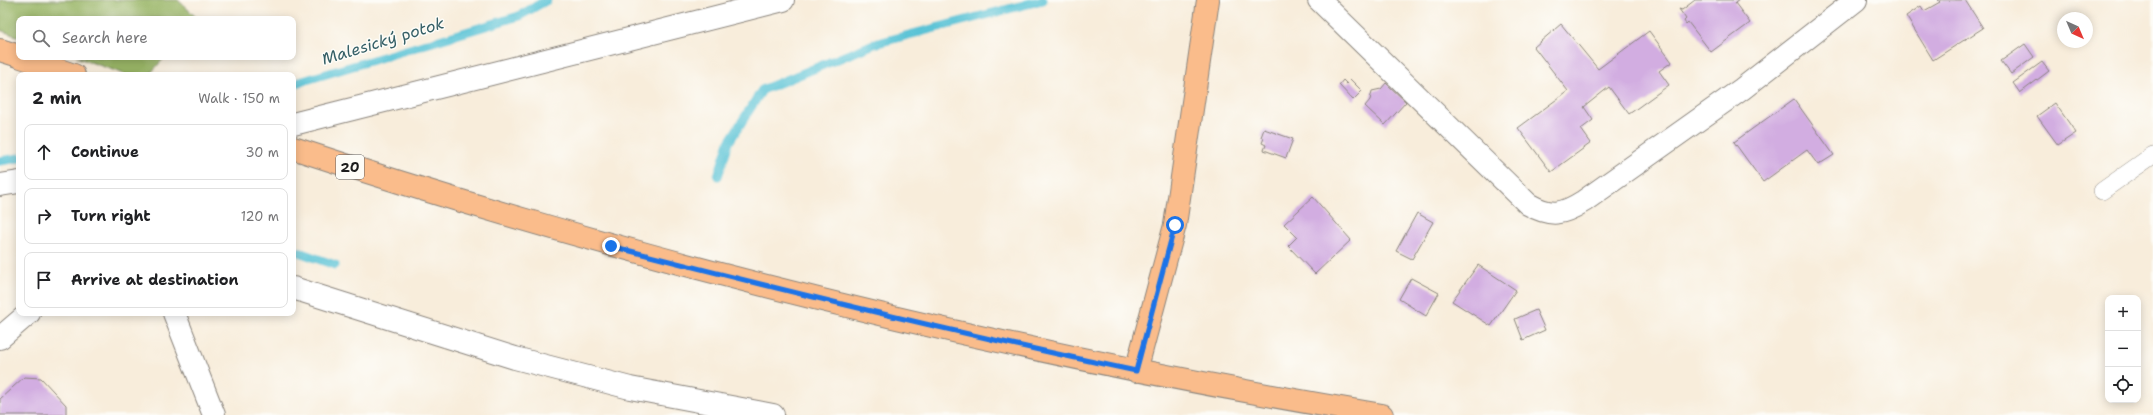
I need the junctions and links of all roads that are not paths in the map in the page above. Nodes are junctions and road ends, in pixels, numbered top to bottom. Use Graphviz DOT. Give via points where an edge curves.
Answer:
graph roads {
  1 [pos="783,0"];
  2 [pos="1208,0"];
  3 [pos="1319,0"];
  4 [pos="1856,0"];
  5 [pos="0,50"];
  6 [pos="16,56"];
  7 [pos="29,60"];
  8 [pos="65,72"];
  9 [pos="296,123"];
  10 [pos="296,149"];
  11 [pos="2153,155"];
  12 [pos="16,182"];
  13 [pos="0,185"];
  14 [pos="2102,191"];
  15 [pos="296,289"];
  16 [pos="26,316"];
  17 [pos="175,316"];
  18 [pos="0,338"];
  19 [pos="1136,371"];
  20 [pos="214,415"];
  21 [pos="773,415"];
  22 [pos="1382,415"];
  1 -- 9 [label="street"];
  2 -- 19 [label="main road" via="1175,225"];
  3 -- 4 [label="street" via="1528,204 1553,214 1569,211 1584,201 1742,89"];
  5 -- 6 [label="main road"];
  7 -- 8 [label="main road"];
  10 -- 19 [label="main road, 20" via="406,185 611,246 811,298"];
  11 -- 14 [label="lane"];
  12 -- 13 [label="street"];
  15 -- 21 [label="street" via="515,358 622,386"];
  16 -- 18 [label="street"];
  17 -- 20 [label="street"];
  19 -- 22 [label="main road, 20"];
}
